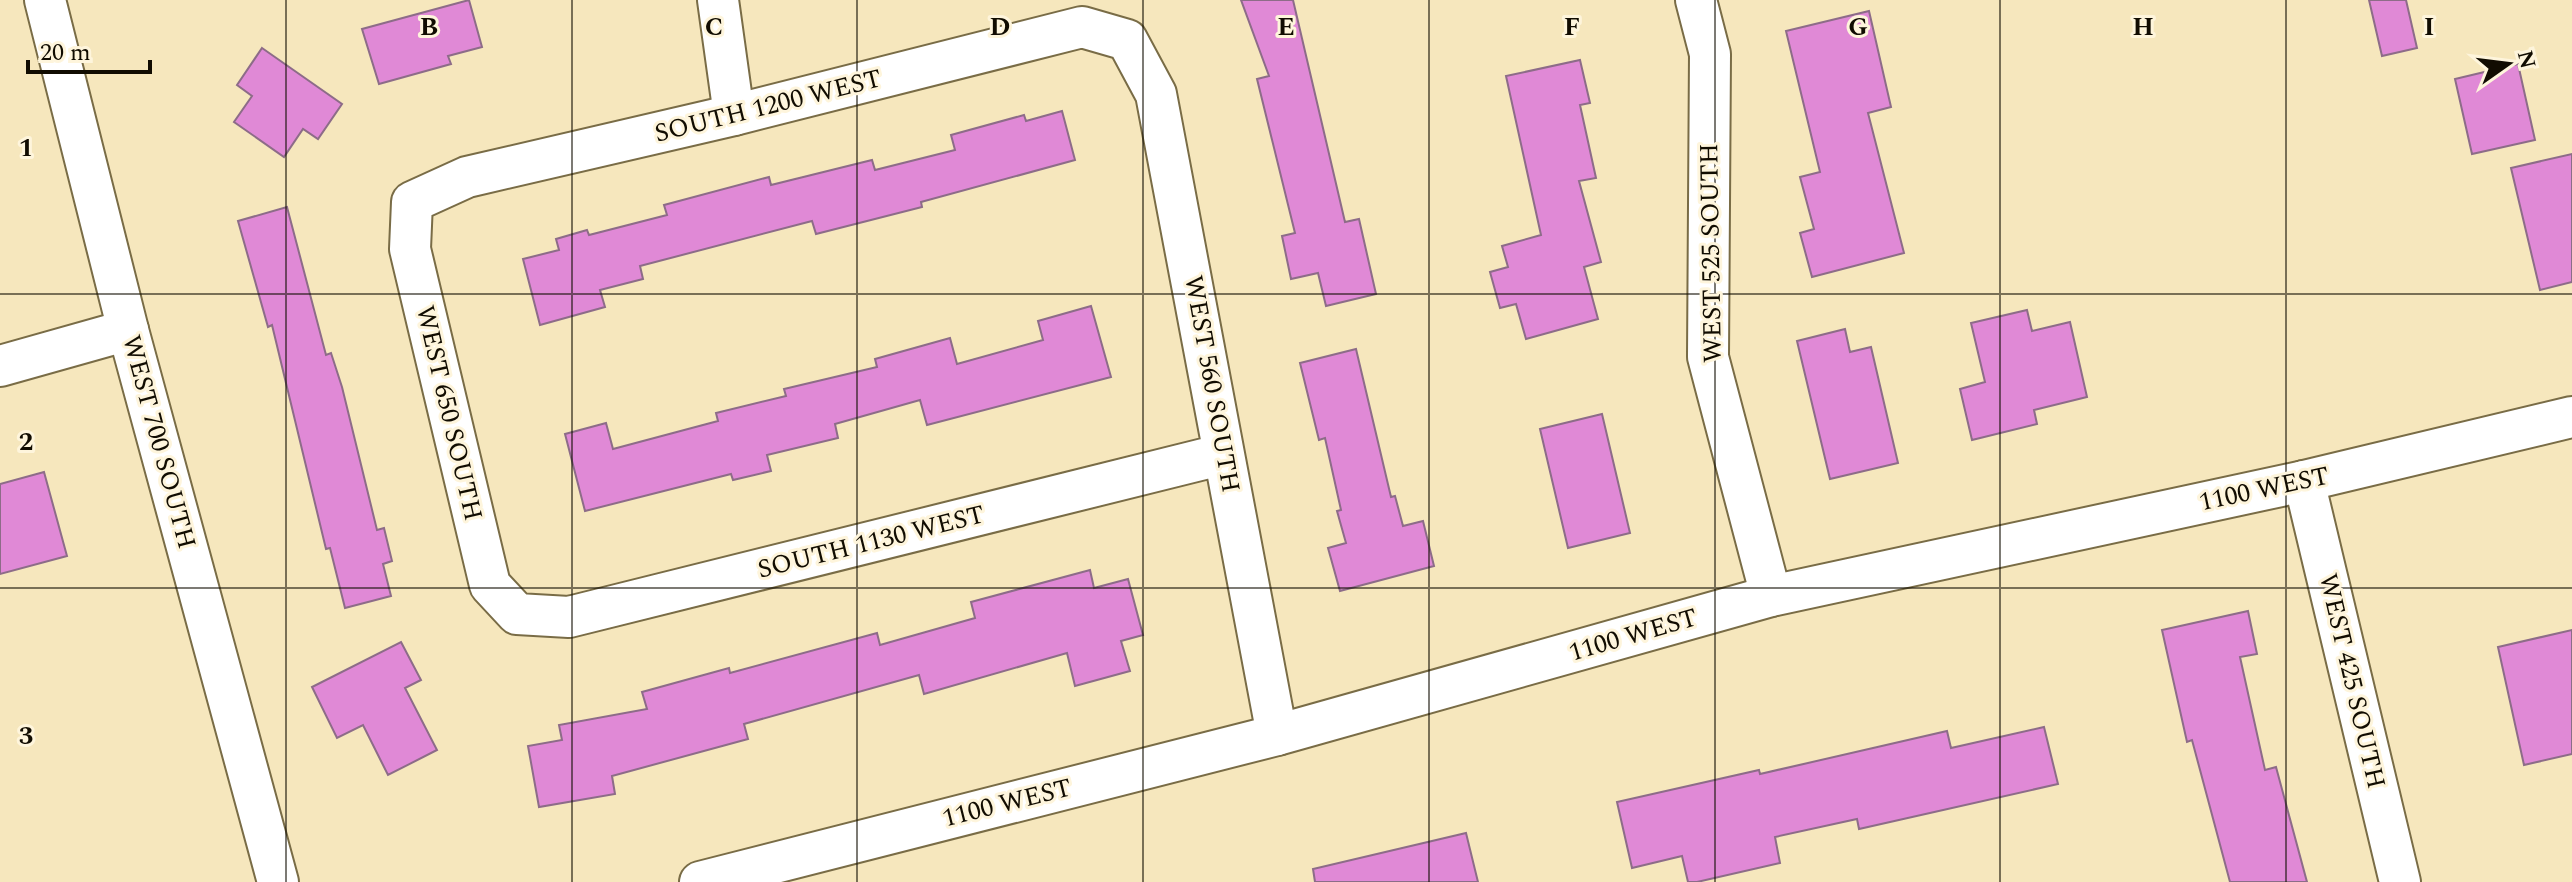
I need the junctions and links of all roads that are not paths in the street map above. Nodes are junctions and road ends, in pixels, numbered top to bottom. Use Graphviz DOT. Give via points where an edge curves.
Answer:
graph roads {
  1 [pos="45,0"];
  2 [pos="718,0"];
  3 [pos="1696,0"];
  4 [pos="1127,40"];
  5 [pos="734,115"];
  6 [pos="412,202"];
  7 [pos="128,330"];
  8 [pos="0,366"];
  9 [pos="2572,417"];
  10 [pos="1224,454"];
  11 [pos="2304,481"];
  12 [pos="1771,596"];
  13 [pos="517,614"];
  14 [pos="1277,735"];
  15 [pos="278,882"];
  16 [pos="700,882"];
  17 [pos="2400,882"];
  1 -- 7 [label="street, WEST 700 SOUTH"];
  2 -- 5 [label="street"];
  3 -- 12 [label="street, WEST 525 SOUTH" via="1710,54 1708,357"];
  4 -- 5 [label="street, SOUTH 1200 WEST" via="1082,27"];
  4 -- 10 [label="street, WEST 560 SOUTH" via="1156,94"];
  5 -- 6 [label="street, SOUTH 1200 WEST" via="467,177"];
  6 -- 13 [label="street, WEST 650 SOUTH" via="410,249 490,585"];
  7 -- 8 [label="street"];
  7 -- 15 [label="street, WEST 700 SOUTH"];
  9 -- 11 [label="street, 1100 WEST"];
  10 -- 13 [label="street, SOUTH 1130 WEST" via="569,617"];
  10 -- 14 [label="street, WEST 560 SOUTH"];
  11 -- 12 [label="street, 1100 WEST"];
  11 -- 17 [label="street, WEST 425 SOUTH"];
  12 -- 14 [label="street, 1100 WEST"];
  14 -- 16 [label="street, 1100 WEST"];
}
